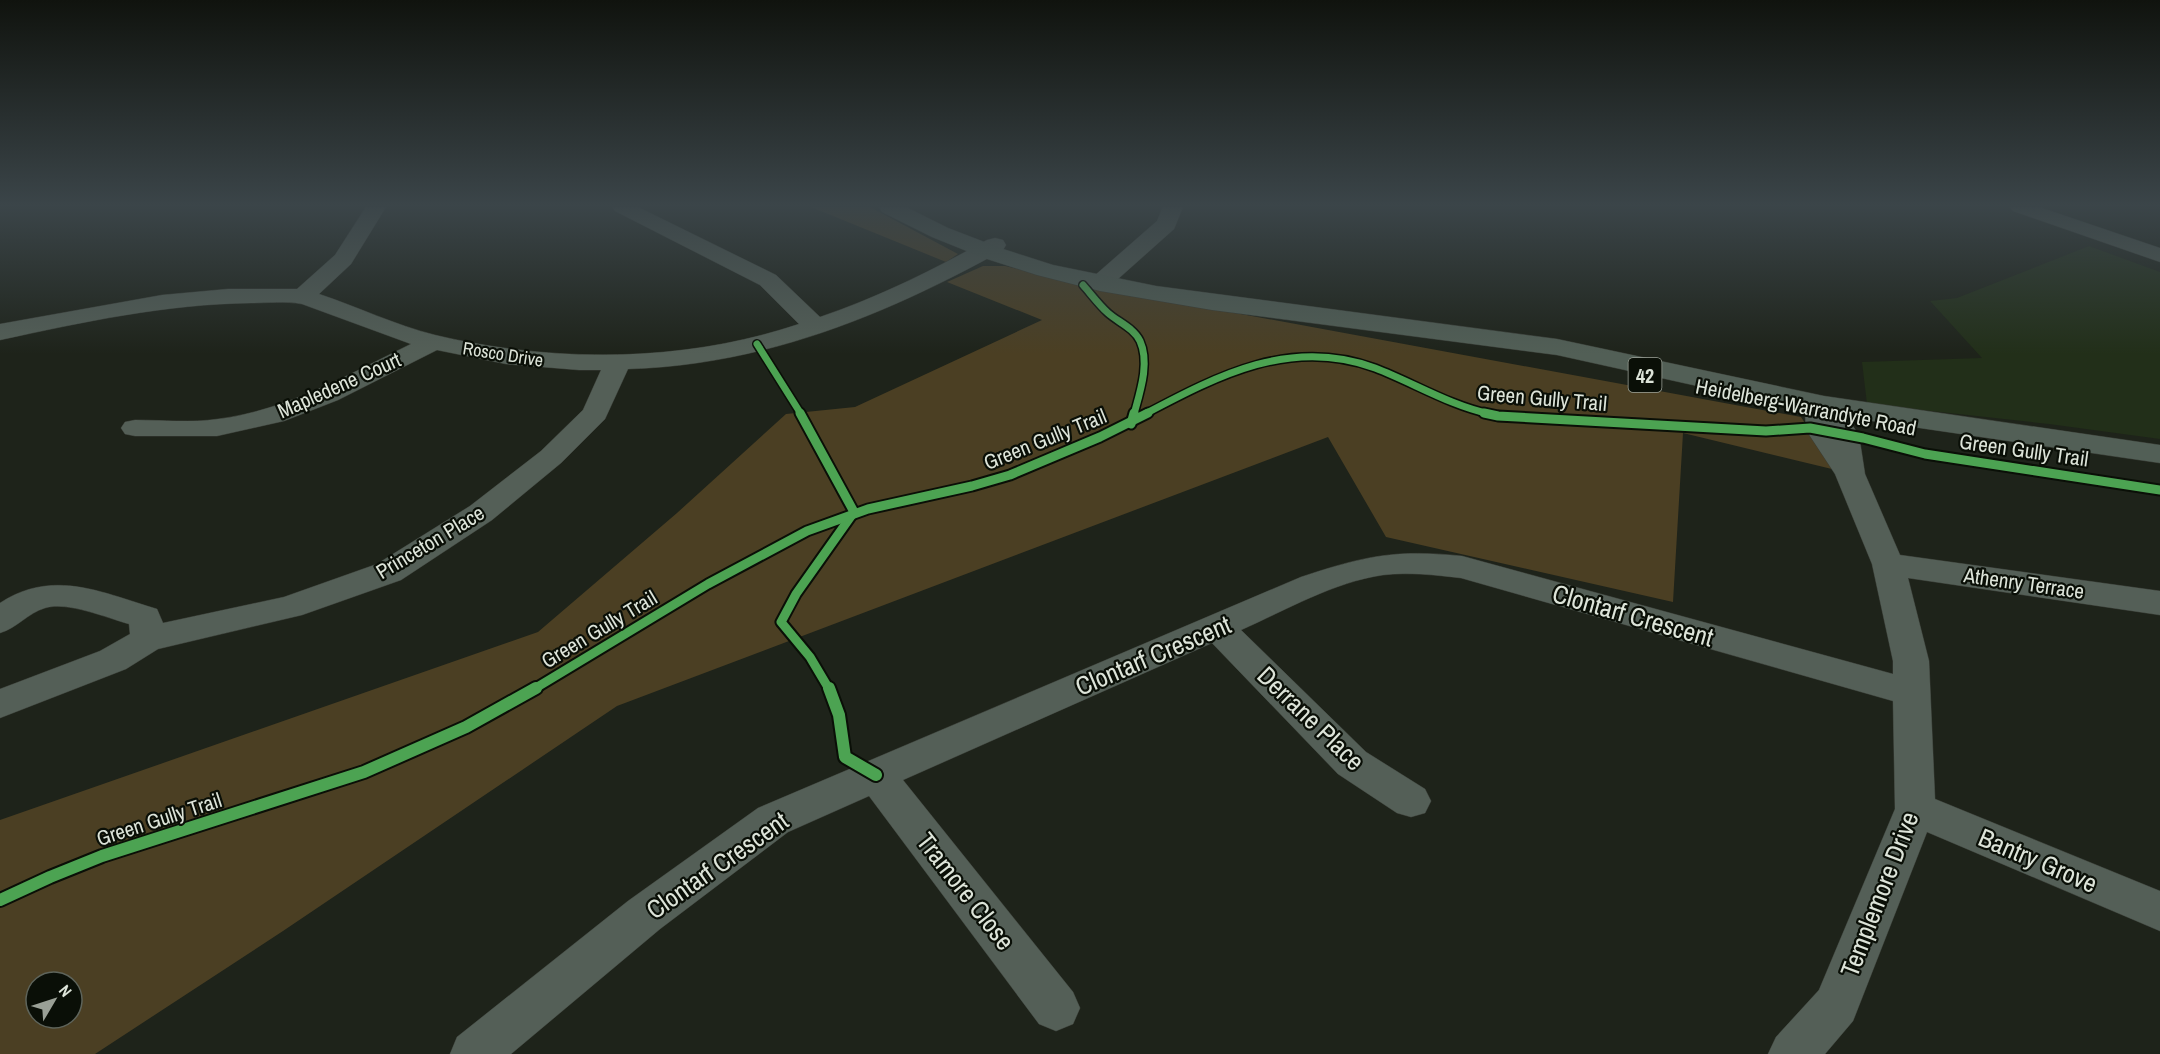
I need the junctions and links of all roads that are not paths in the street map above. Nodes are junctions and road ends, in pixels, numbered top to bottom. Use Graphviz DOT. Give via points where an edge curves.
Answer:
graph roads {
  1 [pos="344,256"];
  2 [pos="720,256"];
  3 [pos="977,256"];
  4 [pos="1021,256"];
  5 [pos="1130,256"];
  6 [pos="1105,278"];
  7 [pos="302,297"];
  8 [pos="817,327"];
  9 [pos="0,332"];
  10 [pos="434,342"];
  11 [pos="617,364"];
  12 [pos="1825,412"];
  13 [pos="135,428"];
  14 [pos="2160,455"];
  15 [pos="1888,564"];
  16 [pos="2160,603"];
  17 [pos="0,621"];
  18 [pos="1218,628"];
  19 [pos="148,639"];
  20 [pos="1912,693"];
  21 [pos="0,704"];
  22 [pos="876,774"];
  23 [pos="1411,801"];
  24 [pos="1915,809"];
  25 [pos="2160,910"];
  26 [pos="1056,1008"];
  27 [pos="474,1054"];
  28 [pos="1793,1054"];
  1 -- 7 [label="street"];
  2 -- 8 [label="street" via="768,280"];
  3 -- 8 [label="street, Rosco Drive" via="909,293"];
  4 -- 6 [label="main road, Heidelberg-Warrandyte Road / 42"];
  5 -- 6 [label="street"];
  6 -- 12 [label="main road, Heidelberg-Warrandyte Road / 42" via="1252,308 1456,335"];
  7 -- 9 [label="street, Rosco Drive" via="234,295 164,301"];
  7 -- 10 [label="street, Rosco Drive"];
  8 -- 11 [label="street, Rosco Drive" via="757,344"];
  10 -- 11 [label="street, Rosco Drive" via="561,363"];
  10 -- 13 [label="street, Mapledene Court" via="306,405 276,415 217,428"];
  11 -- 19 [label="street, Princeton Place" via="595,413 551,457 481,513 389,572 290,607"];
  12 -- 14 [label="main road, Heidelberg-Warrandyte Road / 42" via="1982,437"];
  12 -- 15 [label="street, Templemore Drive" via="1820,430 1850,474"];
  15 -- 16 [label="street, Athenry Terrace"];
  15 -- 20 [label="street, Templemore Drive" via="1911,661"];
  17 -- 19 [label="street" via="16,608 43,596 77,597 146,617"];
  18 -- 20 [label="street, Clontarf Crescent" via="1312,585 1350,573 1384,564 1426,563 1462,567"];
  18 -- 22 [label="street, Clontarf Crescent"];
  18 -- 23 [label="street, Derrane Place" via="1352,763"];
  19 -- 21 [label="street, Princeton Place" via="113,660"];
  20 -- 24 [label="street, Templemore Drive"];
  22 -- 26 [label="street, Tramore Close"];
  22 -- 27 [label="street, Clontarf Crescent" via="773,820 644,915"];
  24 -- 25 [label="street, Bantry Grove"];
  24 -- 28 [label="street, Templemore Drive" via="1836,1005"];
}
